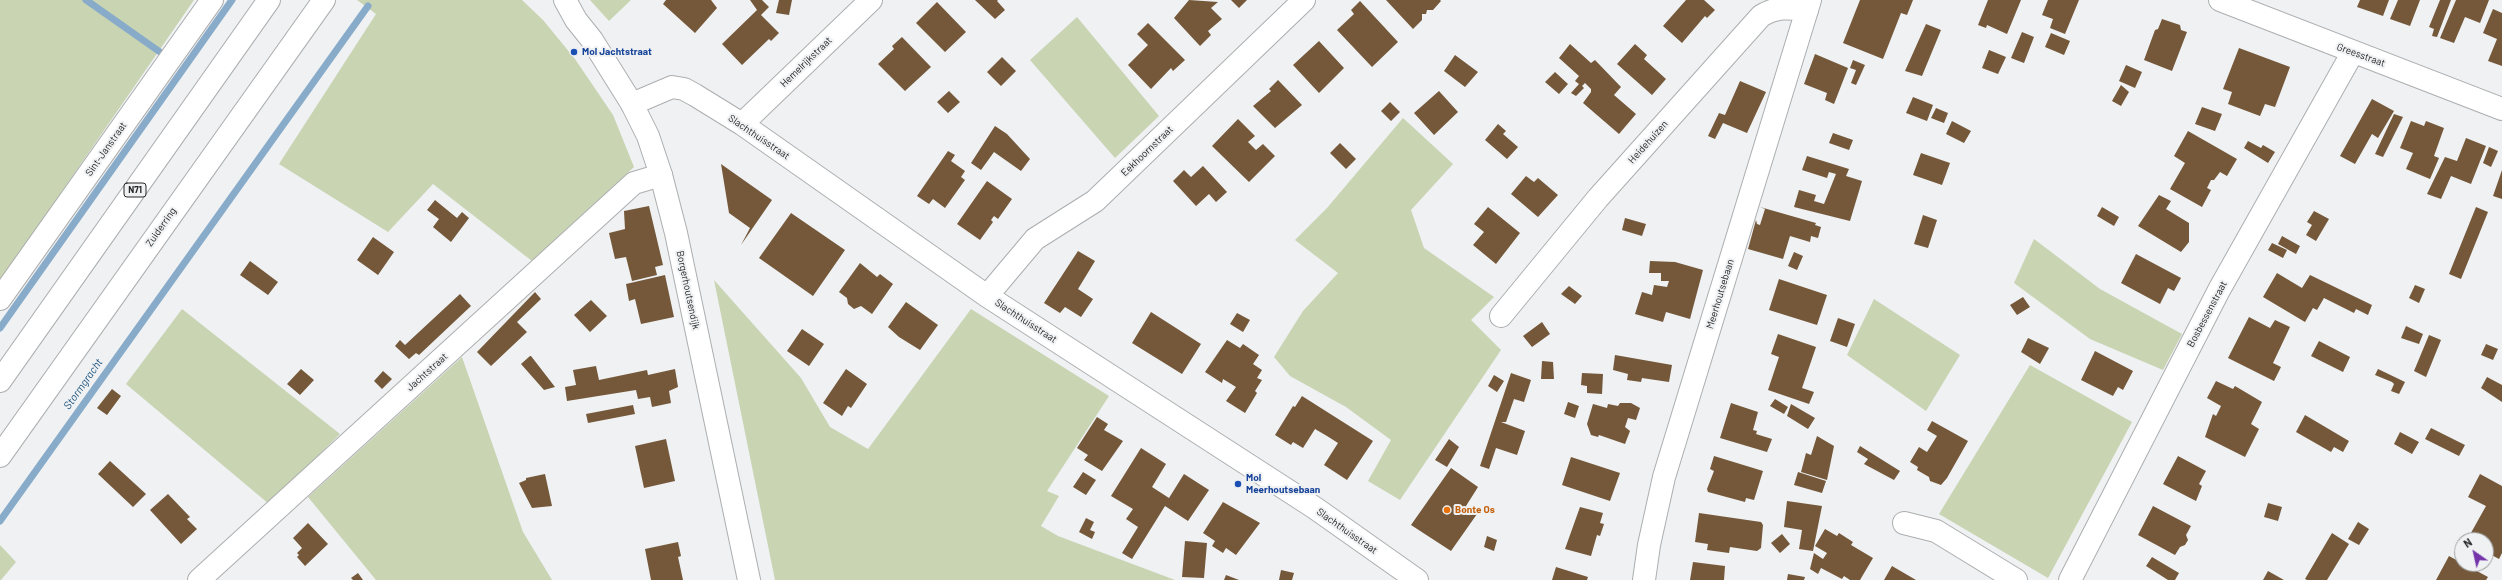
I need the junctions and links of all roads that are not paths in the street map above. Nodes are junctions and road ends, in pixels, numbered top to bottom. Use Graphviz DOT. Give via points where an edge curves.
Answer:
graph roads {
  1 [pos="212,0"];
  2 [pos="269,0"];
  3 [pos="324,0"];
  4 [pos="547,0"];
  5 [pos="565,0"];
  6 [pos="871,0"];
  7 [pos="1304,0"];
  8 [pos="2220,0"];
  9 [pos="1808,5"];
  10 [pos="576,20"];
  11 [pos="2354,52"];
  12 [pos="632,104"];
  13 [pos="2502,108"];
  14 [pos="742,124"];
  15 [pos="661,174"];
  16 [pos="987,296"];
  17 [pos="0,299"];
  18 [pos="1501,316"];
  19 [pos="0,381"];
  20 [pos="0,456"];
  21 [pos="1904,523"];
  22 [pos="199,580"];
  23 [pos="749,580"];
  24 [pos="1417,580"];
  25 [pos="1644,580"];
  26 [pos="2016,580"];
  27 [pos="2070,580"];
  1 -- 17 [label="main road, Sint-Janstraat"];
  2 -- 19 [label="main road, N71"];
  3 -- 20 [label="main road, Zuiderring"];
  4 -- 10 [label="main road, Borgerhoutsendijk"];
  5 -- 10 [label="main road, Borgerhoutsendijk"];
  6 -- 14 [label="main road, Hemelrijkstraat"];
  7 -- 16 [label="main road, Eekhoornstraat" via="1095,201 1035,239"];
  8 -- 11 [label="main road, Greesstraat"];
  9 -- 18 [label="main road, Heidehuizen" via="1770,10 1761,16 1598,198"];
  9 -- 25 [label="main road, Meerhoutsebaan" via="1664,477"];
  10 -- 12 [label="main road, Borgerhoutsendijk" via="596,46"];
  11 -- 13 [label="main road, Greesstraat"];
  11 -- 27 [label="main road, Bosbessenstraat" via="2219,290"];
  12 -- 14 [label="main road, Slachthuisstraat" via="672,87 678,88"];
  12 -- 15 [label="main road, Borgerhoutsendijk" via="648,136"];
  14 -- 16 [label="main road, Slachthuisstraat"];
  15 -- 22 [label="main road, Jachtstraat" via="634,183"];
  15 -- 23 [label="main road, Borgerhoutsendijk" via="676,233"];
  16 -- 24 [label="main road, Slachthuisstraat" via="1315,508"];
  21 -- 26 [label="main road" via="1936,531"];
}
